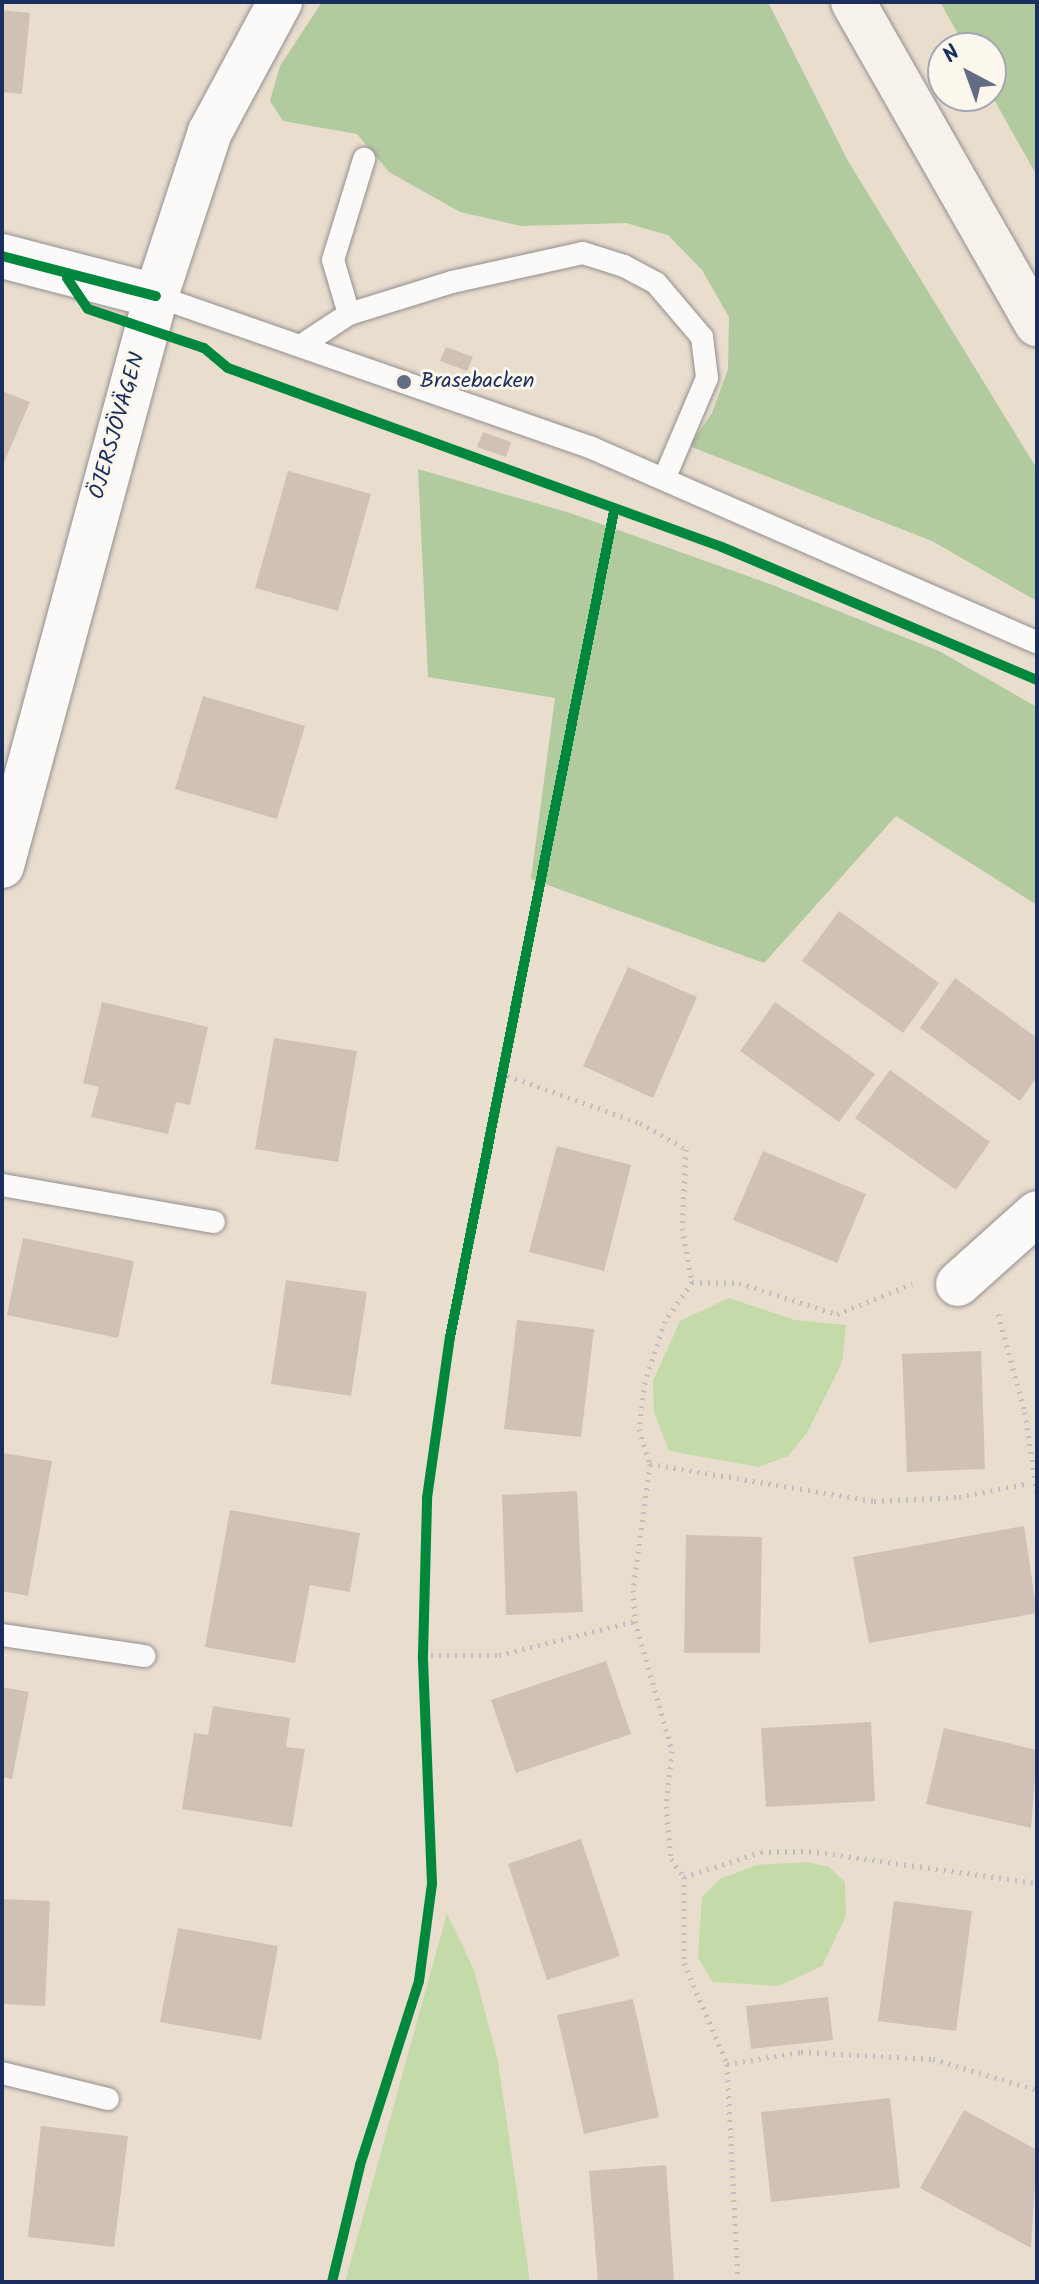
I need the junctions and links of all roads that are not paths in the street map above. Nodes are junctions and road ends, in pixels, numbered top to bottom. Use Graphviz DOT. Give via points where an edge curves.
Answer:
graph roads {
  1 [pos="280,2"];
  2 [pos="853,2"];
  3 [pos="364,159"];
  4 [pos="2,256"];
  5 [pos="156,296"];
  6 [pos="349,314"];
  7 [pos="1037,324"];
  8 [pos="302,345"];
  9 [pos="665,477"];
  10 [pos="1037,642"];
  11 [pos="2,866"];
  12 [pos="2,1185"];
  13 [pos="1037,1213"];
  14 [pos="214,1222"];
  15 [pos="958,1284"];
  16 [pos="2,1635"];
  17 [pos="144,1656"];
  18 [pos="2,2073"];
  19 [pos="108,2099"];
  1 -- 5 [label="street, ÖJERSJÖVÄGEN" via="210,132"];
  2 -- 7 [label="street"];
  3 -- 6 [label="lane" via="333,260"];
  4 -- 5 [label="street"];
  5 -- 8 [label="lane"];
  5 -- 11 [label="street, ÖJERSJÖVÄGEN"];
  6 -- 8 [label="lane"];
  6 -- 9 [label="lane" via="583,253 635,272 656,283 702,337 707,378"];
  8 -- 9 [label="lane"];
  9 -- 10 [label="lane"];
  12 -- 14 [label="lane"];
  13 -- 15 [label="street"];
  16 -- 17 [label="lane"];
  18 -- 19 [label="lane"];
}
